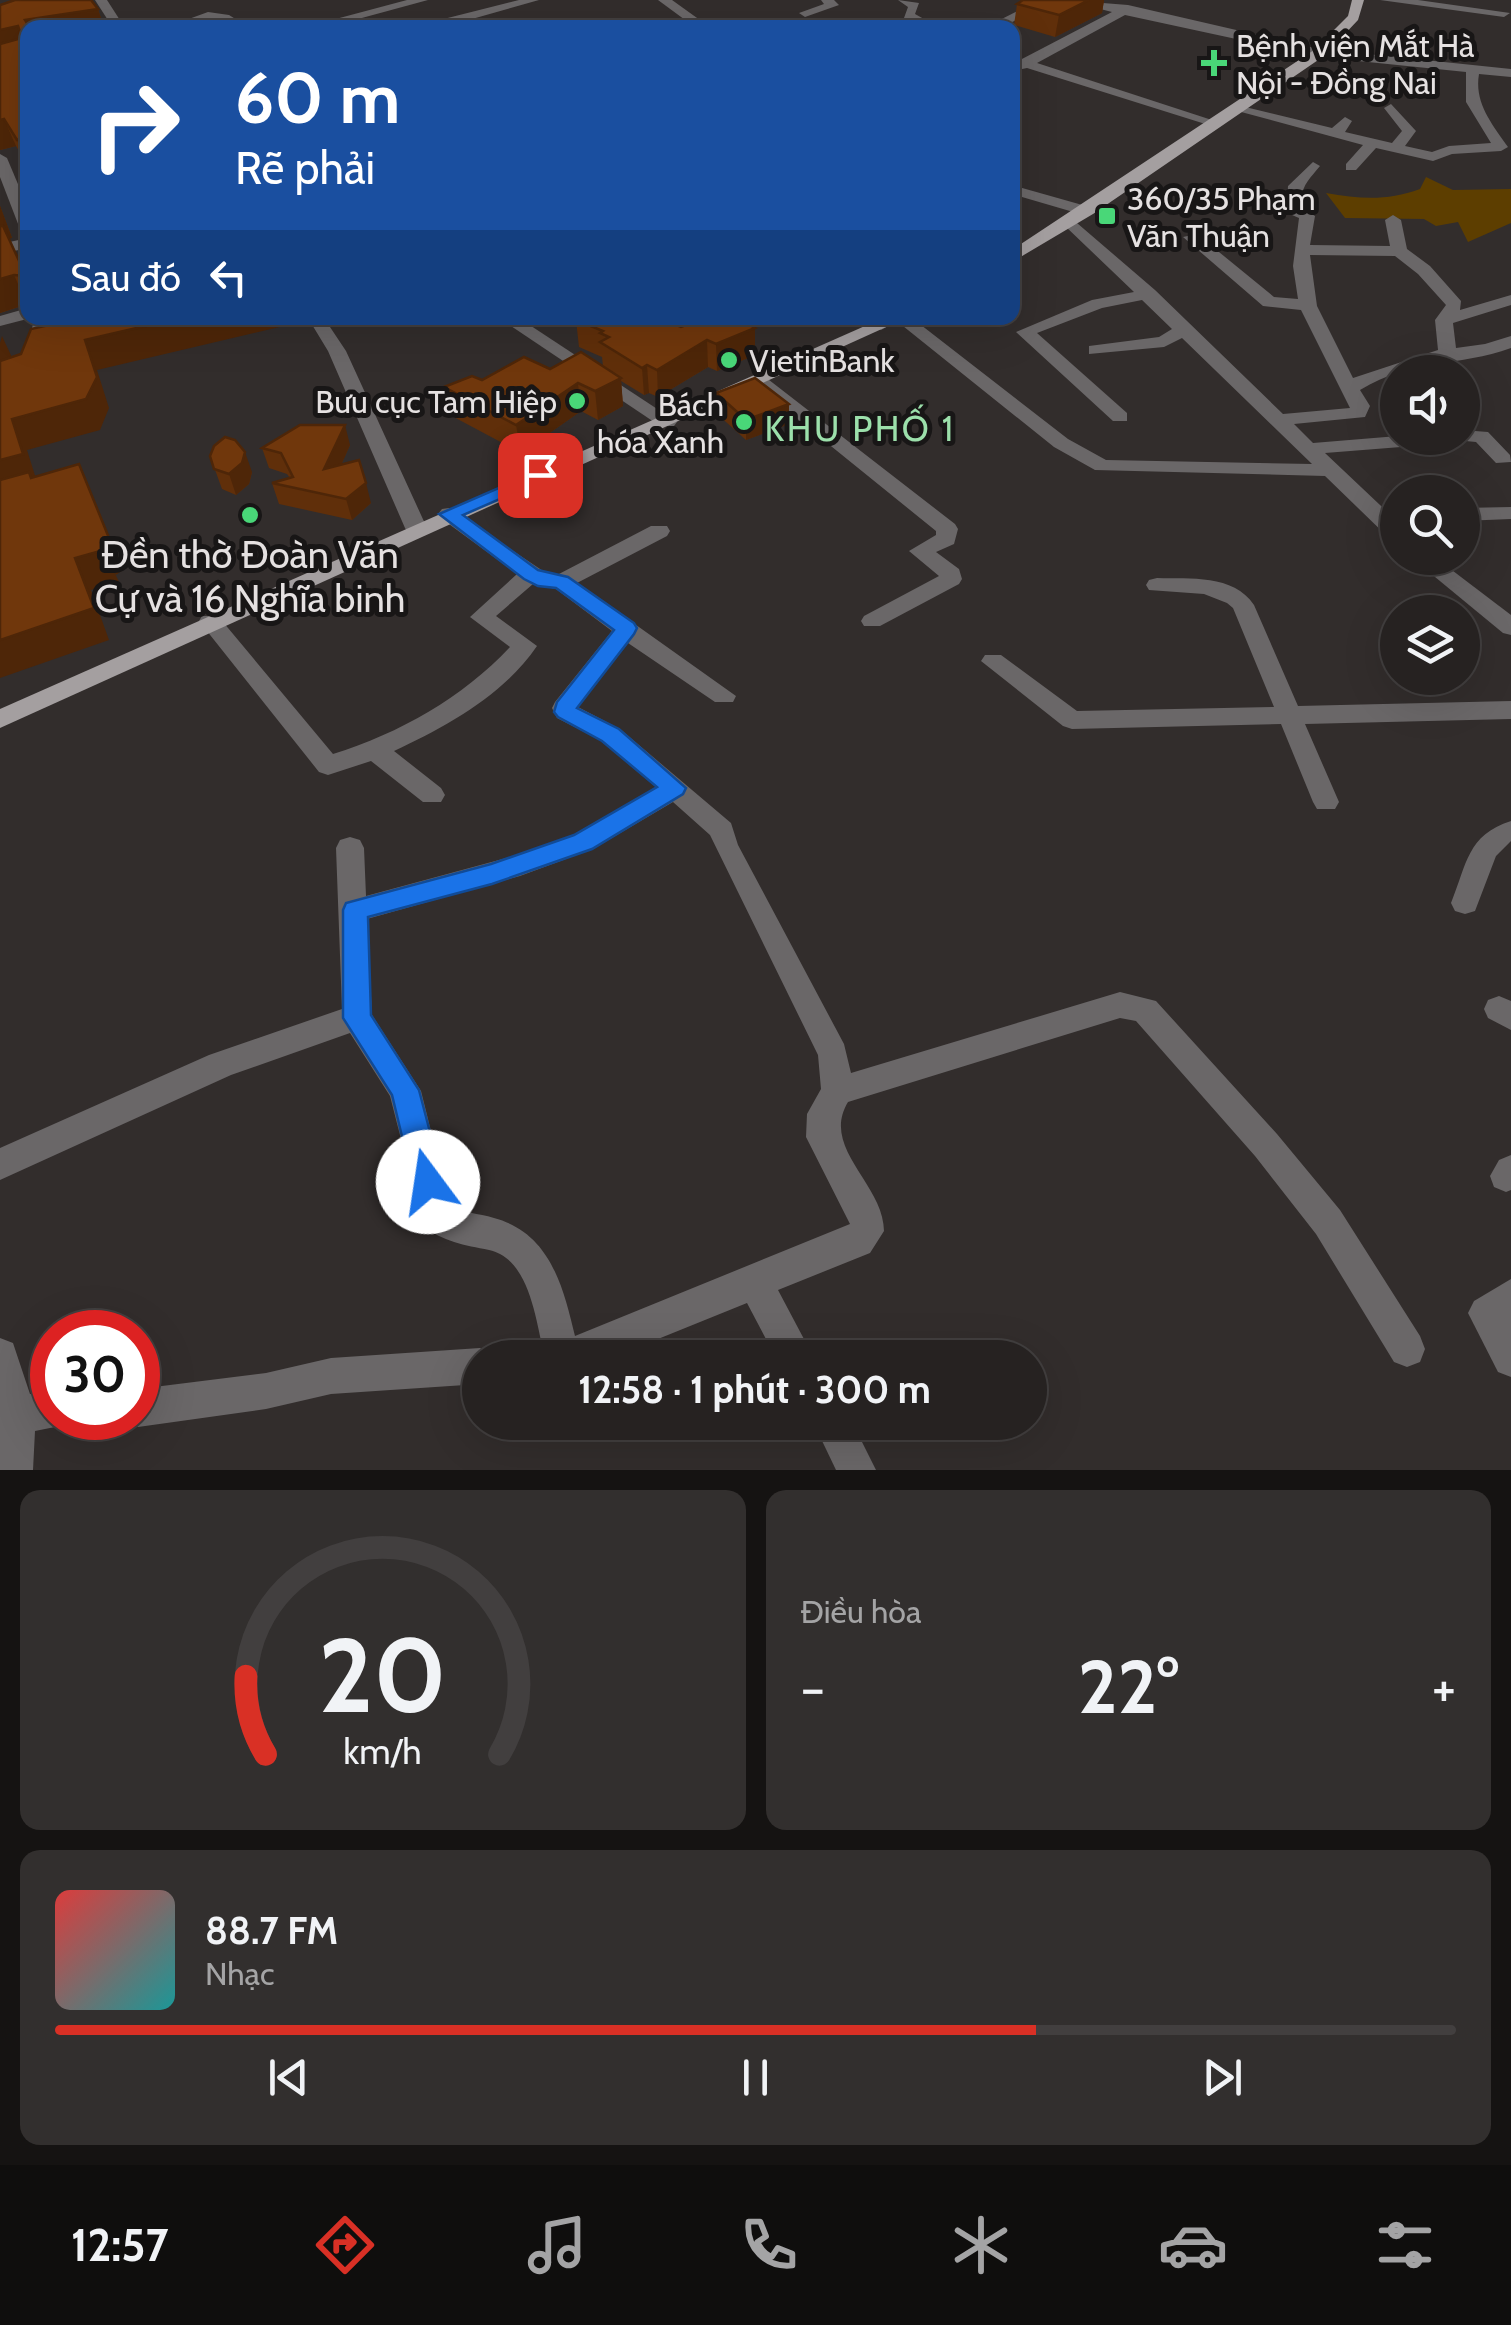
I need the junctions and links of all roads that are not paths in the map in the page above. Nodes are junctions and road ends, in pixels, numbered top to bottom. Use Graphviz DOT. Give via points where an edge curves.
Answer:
graph roads {
  1 [pos="214,0"];
  2 [pos="422,0"];
  3 [pos="533,0"];
  4 [pos="664,0"];
  5 [pos="827,0"];
  6 [pos="904,0"];
  7 [pos="1048,0"];
  8 [pos="1071,0"];
  9 [pos="1146,0"];
  10 [pos="1358,0"];
  11 [pos="1386,0"];
  12 [pos="804,12"];
  13 [pos="1122,12"];
  14 [pos="1504,13"];
  15 [pos="198,16"];
  16 [pos="462,18"];
  17 [pos="189,20"];
  18 [pos="231,20"];
  19 [pos="341,20"];
  20 [pos="452,20"];
  21 [pos="465,20"];
  22 [pos="693,20"];
  23 [pos="918,20"];
  24 [pos="1007,20"];
  25 [pos="1319,53"];
  26 [pos="1025,64"];
  27 [pos="1473,70"];
  28 [pos="1511,73"];
  29 [pos="1391,108"];
  30 [pos="1236,109"];
  31 [pos="1213,125"];
  32 [pos="1373,143"];
  33 [pos="1395,149"];
  34 [pos="0,158"];
  35 [pos="1313,166"];
  36 [pos="1351,167"];
  37 [pos="1020,192"];
  38 [pos="7,194"];
  39 [pos="1276,205"];
  40 [pos="1297,210"];
  41 [pos="20,216"];
  42 [pos="1078,217"];
  43 [pos="1394,220"];
  44 [pos="1191,237"];
  45 [pos="1302,250"];
  46 [pos="1020,251"];
  47 [pos="1400,251"];
  48 [pos="1149,294"];
  49 [pos="1511,300"];
  50 [pos="1309,305"];
  51 [pos="1444,320"];
  52 [pos="42,325"];
  53 [pos="320,325"];
  54 [pos="519,325"];
  55 [pos="874,325"];
  56 [pos="895,325"];
  57 [pos="1185,329"];
  58 [pos="1511,342"];
  59 [pos="1094,350"];
  60 [pos="1447,354"];
  61 [pos="760,379"];
  62 [pos="1350,388"];
  63 [pos="0,389"];
  64 [pos="1120,417"];
  65 [pos="1278,420"];
  66 [pos="668,422"];
  67 [pos="1480,436"];
  68 [pos="1380,443"];
  69 [pos="1308,449"];
  70 [pos="1503,459"];
  71 [pos="1329,470"];
  72 [pos="449,514"];
  73 [pos="1511,514"];
  74 [pos="1480,515"];
  75 [pos="1380,517"];
  76 [pos="416,528"];
  77 [pos="659,531"];
  78 [pos="531,574"];
  79 [pos="1445,575"];
  80 [pos="561,582"];
  81 [pos="1157,586"];
  82 [pos="872,621"];
  83 [pos="210,622"];
  84 [pos="1511,627"];
  85 [pos="626,628"];
  86 [pos="994,662"];
  87 [pos="724,696"];
  88 [pos="1511,710"];
  89 [pos="1289,712"];
  90 [pos="0,719"];
  91 [pos="376,751"];
  92 [pos="674,788"];
  93 [pos="432,795"];
  94 [pos="1326,802"];
  95 [pos="1511,831"];
  96 [pos="350,848"];
  97 [pos="1465,903"];
  98 [pos="356,910"];
  99 [pos="357,1018"];
  100 [pos="836,1090"];
  101 [pos="0,1164"];
  102 [pos="754,1281"];
  103 [pos="1511,1297"];
  104 [pos="558,1340"];
  105 [pos="612,1340"];
  106 [pos="786,1340"];
  107 [pos="1407,1349"];
  108 [pos="0,1356"];
  109 [pos="1511,1359"];
  110 [pos="462,1367"];
  111 [pos="30,1404"];
  112 [pos="160,1405"];
  113 [pos="30,1426"];
  114 [pos="841,1440"];
  115 [pos="14,1470"];
  116 [pos="857,1470"];
  1 -- 15 [label="street"];
  2 -- 19 [label="street"];
  3 -- 16 [label="street"];
  4 -- 22 [label="street"];
  5 -- 12 [label="street" via="833,5"];
  6 -- 23 [label="street" via="915,6 908,15"];
  7 -- 24 [label="street"];
  8 -- 13 [label="street"];
  9 -- 13 [label="street"];
  10 -- 25 [label="main road" via="1354,16"];
  11 -- 14 [label="street"];
  13 -- 25 [label="street"];
  13 -- 26 [label="street"];
  15 -- 17 [label="street"];
  15 -- 18 [label="street"];
  16 -- 20 [label="street"];
  16 -- 21 [label="street"];
  25 -- 27 [label="street"];
  25 -- 30 [label="main road"];
  26 -- 31 [label="street"];
  27 -- 28 [label="street"];
  27 -- 33 [label="street" via="1470,94 1501,147 1433,157"];
  29 -- 33 [label="street" via="1409,131"];
  30 -- 31 [label="main road"];
  30 -- 32 [label="street" via="1342,127"];
  31 -- 42 [label="main road"];
  32 -- 33 [label="street"];
  32 -- 36 [label="street"];
  34 -- 38 [label="street"];
  35 -- 40 [label="street" via="1294,184"];
  37 -- 42 [label="street"];
  38 -- 41 [label="street"];
  39 -- 40 [label="street"];
  40 -- 45 [label="street" via="1307,216"];
  42 -- 46 [label="main road"];
  42 -- 48 [label="street"];
  43 -- 47 [label="street"];
  44 -- 50 [label="street" via="1269,302"];
  45 -- 47 [label="street"];
  45 -- 50 [label="street"];
  47 -- 51 [label="street" via="1452,300"];
  48 -- 57 [label="street"];
  48 -- 64 [label="street" via="1098,304 1025,332"];
  49 -- 51 [label="street"];
  50 -- 62 [label="street" via="1319,340"];
  51 -- 60 [label="street"];
  52 -- 63 [label="street" via="28,375"];
  53 -- 76 [label="street"];
  54 -- 66 [label="street"];
  55 -- 61 [label="main road"];
  56 -- 71 [label="street" via="1102,466"];
  57 -- 59 [label="street" via="1154,344"];
  57 -- 65 [label="street"];
  58 -- 60 [label="street" via="1478,354"];
  60 -- 62 [label="street"];
  61 -- 66 [label="main road"];
  61 -- 82 [label="street" via="947,529 946,539 920,551 952,574 951,580"];
  62 -- 65 [label="street" via="1358,413"];
  65 -- 69 [label="street"];
  66 -- 72 [label="main road"];
  67 -- 70 [label="street"];
  68 -- 69 [label="street"];
  69 -- 71 [label="street"];
  71 -- 75 [label="street"];
  72 -- 76 [label="main road"];
  72 -- 78 [label="street"];
  73 -- 74 [label="street"];
  76 -- 83 [label="main road"];
  77 -- 80 [label="street"];
  78 -- 80 [label="street"];
  78 -- 91 [label="street" via="481,618 525,646 499,677"];
  79 -- 84 [label="street"];
  80 -- 85 [label="street"];
  81 -- 89 [label="street" via="1223,589 1235,596"];
  83 -- 90 [label="main road"];
  83 -- 91 [label="street" via="328,764"];
  85 -- 87 [label="street"];
  85 -- 92 [label="street" via="564,708 610,735"];
  86 -- 89 [label="street" via="1072,720"];
  88 -- 89 [label="street"];
  89 -- 94 [label="street"];
  91 -- 93 [label="street"];
  92 -- 98 [label="street" via="583,842"];
  92 -- 100 [label="street" via="722,830 833,1054"];
  95 -- 97 [label="street" via="1486,844"];
  96 -- 98 [label="street"];
  98 -- 99 [label="street"];
  99 -- 101 [label="street" via="186,1076"];
  99 -- 104 [label="street" via="405,1090 436,1212 448,1226 507,1236 532,1256"];
  100 -- 102 [label="street" via="823,1114 822,1137 867,1216 866,1231 858,1241"];
  100 -- 107 [label="street" via="1120,1005 1146,1010 1328,1222"];
  102 -- 105 [label="street"];
  102 -- 106 [label="street"];
  103 -- 109 [label="street" via="1486,1314"];
  108 -- 111 [label="street"];
  110 -- 112 [label="street" via="331,1376"];
  113 -- 115 [label="street"];
  114 -- 116 [label="street"];
}
